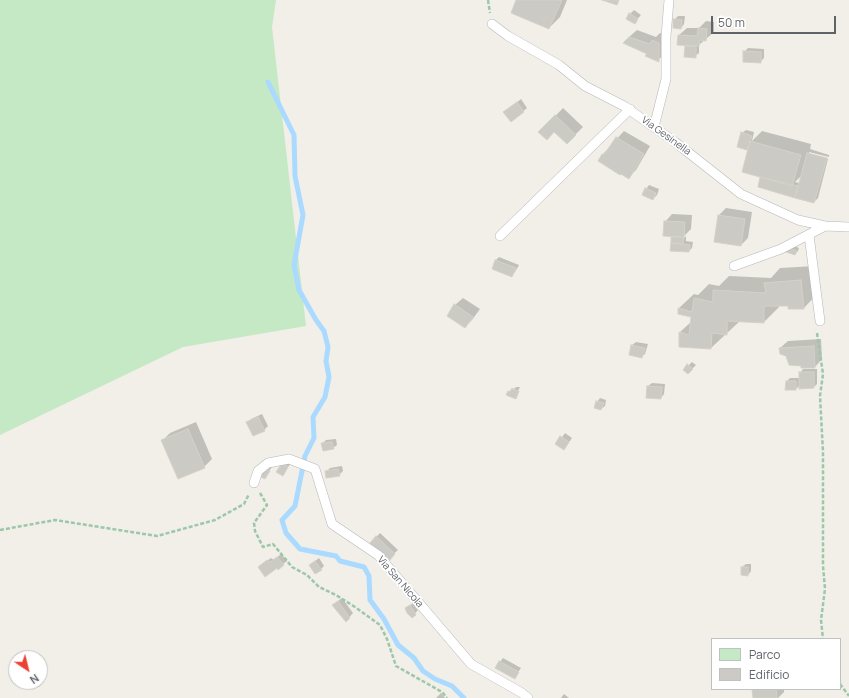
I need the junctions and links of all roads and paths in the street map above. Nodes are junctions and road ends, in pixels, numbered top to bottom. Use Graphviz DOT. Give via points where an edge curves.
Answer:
graph roads {
  1 [pos="668,0"];
  2 [pos="492,24"];
  3 [pos="630,110"];
  4 [pos="654,127"];
  5 [pos="825,226"];
  6 [pos="849,227"];
  7 [pos="809,235"];
  8 [pos="500,236"];
  9 [pos="734,266"];
  10 [pos="820,321"];
  11 [pos="254,483"];
  12 [pos="0,530"];
  13 [pos="823,638"];
  14 [pos="841,685"];
  15 [pos="849,696"];
  16 [pos="447,698"];
  17 [pos="528,698"];
  1 -- 4 [label="lane" via="666,79"];
  2 -- 3 [label="lane, Via Gesinella" via="559,65 585,86"];
  3 -- 4 [label="lane, Via Gesinella"];
  3 -- 8 [label="lane"];
  4 -- 5 [label="lane, Via Gesinella" via="741,194 798,220"];
  5 -- 6 [label="lane, Via Gesinella"];
  5 -- 7 [label="lane"];
  7 -- 9 [label="lane" via="781,249"];
  7 -- 10 [label="lane"];
  10 -- 13 [label="path" via="816,335 823,374 820,396 823,452 823,566 826,589 821,620"];
  11 -- 12 [label="path" via="244,504 215,520 157,536 55,520"];
  11 -- 16 [label="path" via="267,505 254,523 263,547 273,544 292,566 307,575 319,587 380,625 396,666 442,692"];
  11 -- 17 [label="lane, Via San Nicola" via="258,471 268,463 289,459 315,469 332,524 378,555 471,664"];
  14 -- 15 [label="path"];
}
